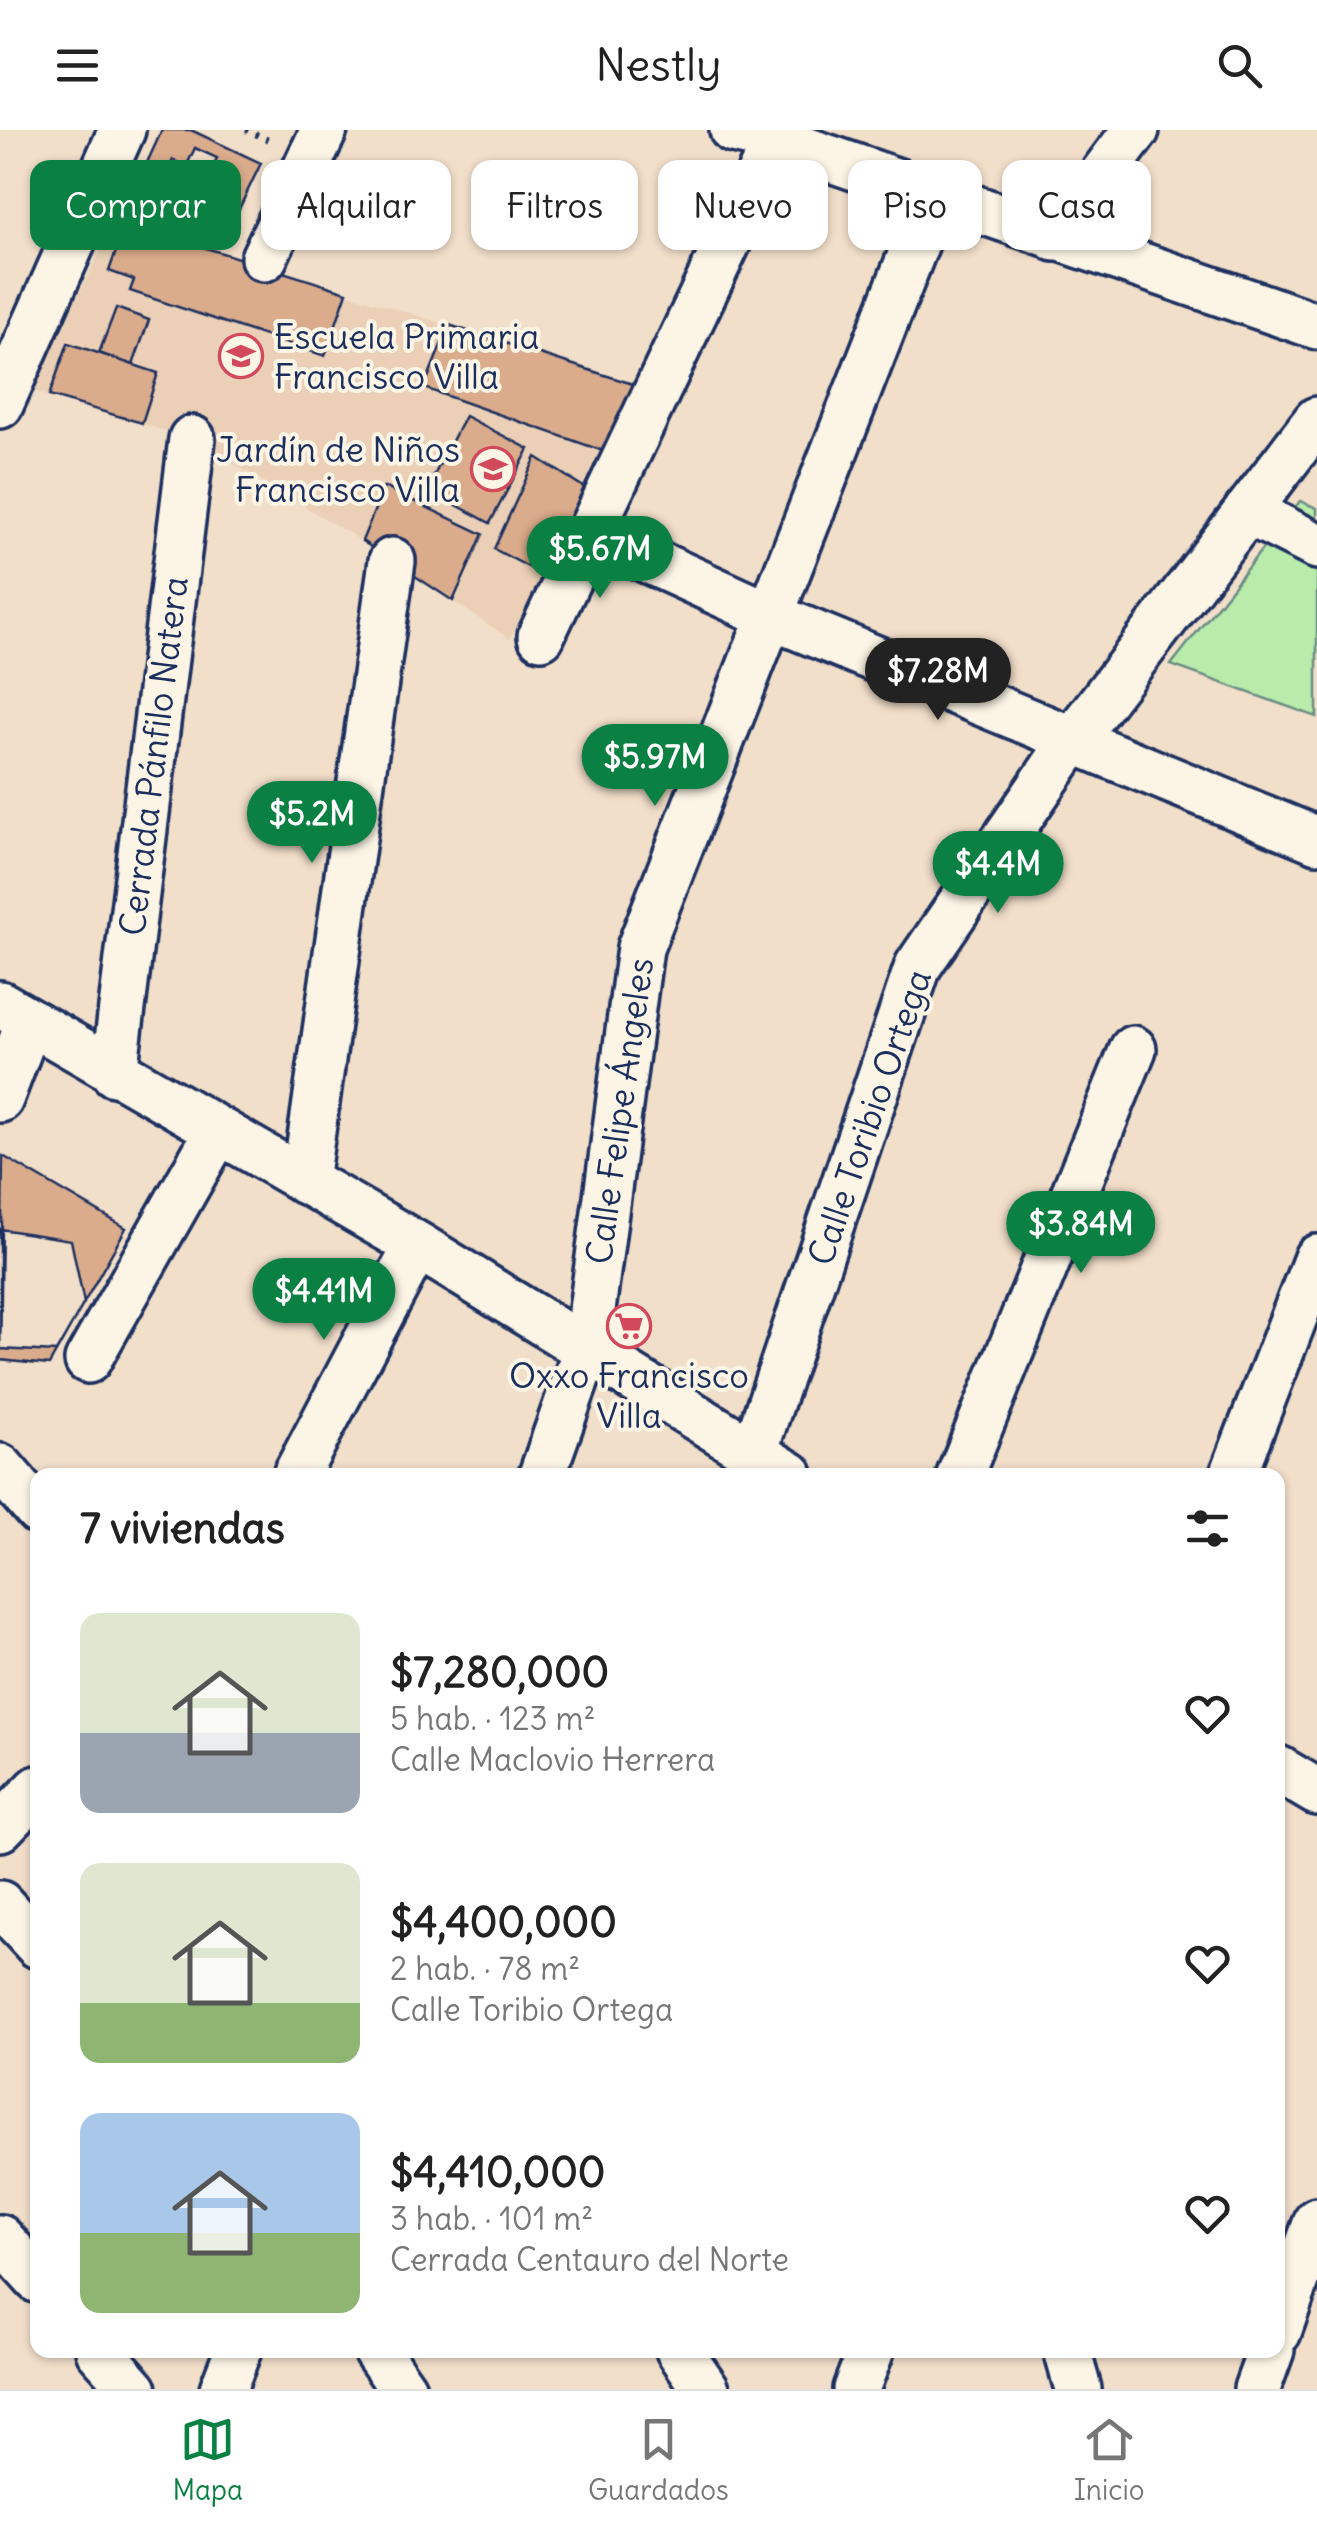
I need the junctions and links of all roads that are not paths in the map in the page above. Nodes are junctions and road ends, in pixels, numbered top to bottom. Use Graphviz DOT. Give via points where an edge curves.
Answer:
graph roads {
  1 [pos="122,130"];
  2 [pos="324,130"];
  3 [pos="1136,130"];
  4 [pos="755,135"];
  5 [pos="1114,160"];
  6 [pos="848,165"];
  7 [pos="914,250"];
  8 [pos="1091,250"];
  9 [pos="264,258"];
  10 [pos="1317,326"];
  11 [pos="0,406"];
  12 [pos="1317,420"];
  13 [pos="192,439"];
  14 [pos="1247,512"];
  15 [pos="590,534"];
  16 [pos="1317,546"];
  17 [pos="392,561"];
  18 [pos="771,616"];
  19 [pos="542,636"];
  20 [pos="1074,738"];
  21 [pos="1317,840"];
  22 [pos="15,1013"];
  23 [pos="1132,1049"];
  24 [pos="114,1073"];
  25 [pos="0,1098"];
  26 [pos="218,1131"];
  27 [pos="305,1181"];
  28 [pos="417,1245"];
  29 [pos="1317,1258"];
  30 [pos="587,1348"];
  31 [pos="88,1360"];
  32 [pos="772,1464"];
  33 [pos="0,1467"];
  34 [pos="300,1468"];
  35 [pos="544,1468"];
  36 [pos="963,1468"];
  37 [pos="1237,1468"];
  38 [pos="30,1502"];
  39 [pos="1285,1773"];
  40 [pos="1317,1792"];
  41 [pos="30,1797"];
  42 [pos="0,1828"];
  43 [pos="0,1904"];
  44 [pos="30,1937"];
  45 [pos="1317,2221"];
  46 [pos="0,2238"];
  47 [pos="1309,2268"];
  48 [pos="30,2271"];
  49 [pos="1285,2318"];
  50 [pos="106,2358"];
  51 [pos="235,2358"];
  52 [pos="382,2358"];
  53 [pos="685,2358"];
  54 [pos="1070,2358"];
  55 [pos="1268,2358"];
  56 [pos="134,2389"];
  57 [pos="224,2389"];
  58 [pos="403,2389"];
  59 [pos="706,2389"];
  60 [pos="1078,2389"];
  61 [pos="1256,2389"];
  1 -- 11 [label="street"];
  2 -- 9 [label="street"];
  3 -- 5 [label="street"];
  4 -- 6 [label="street"];
  4 -- 15 [label="street"];
  7 -- 18 [label="street, Calle Felipe Ángeles"];
  8 -- 10 [label="street"];
  12 -- 14 [label="street, Calle Toribio Ortega"];
  13 -- 24 [label="street, Cerrada Pánfilo Natera"];
  14 -- 16 [label="street"];
  14 -- 20 [label="street, Calle Toribio Ortega"];
  15 -- 18 [label="street"];
  15 -- 19 [label="street"];
  17 -- 27 [label="street"];
  18 -- 20 [label="street"];
  18 -- 30 [label="street, Calle Felipe Ángeles" via="640,948"];
  20 -- 21 [label="street"];
  20 -- 32 [label="street, Calle Toribio Ortega" via="918,966"];
  22 -- 24 [label="street"];
  22 -- 25 [label="street"];
  23 -- 36 [label="street"];
  24 -- 26 [label="street"];
  26 -- 27 [label="street"];
  26 -- 31 [label="street"];
  27 -- 28 [label="street"];
  28 -- 30 [label="street"];
  28 -- 34 [label="street"];
  29 -- 37 [label="street"];
  30 -- 32 [label="street"];
  30 -- 35 [label="street, Calle Felipe Ángeles"];
  33 -- 38 [label="street"];
  39 -- 40 [label="street"];
  41 -- 42 [label="street"];
  43 -- 44 [label="street"];
  45 -- 47 [label="street"];
  46 -- 48 [label="street"];
  47 -- 49 [label="street"];
  50 -- 56 [label="street"];
  51 -- 57 [label="street"];
  52 -- 58 [label="street"];
  53 -- 59 [label="street"];
  54 -- 60 [label="street"];
  55 -- 61 [label="street"];
}
